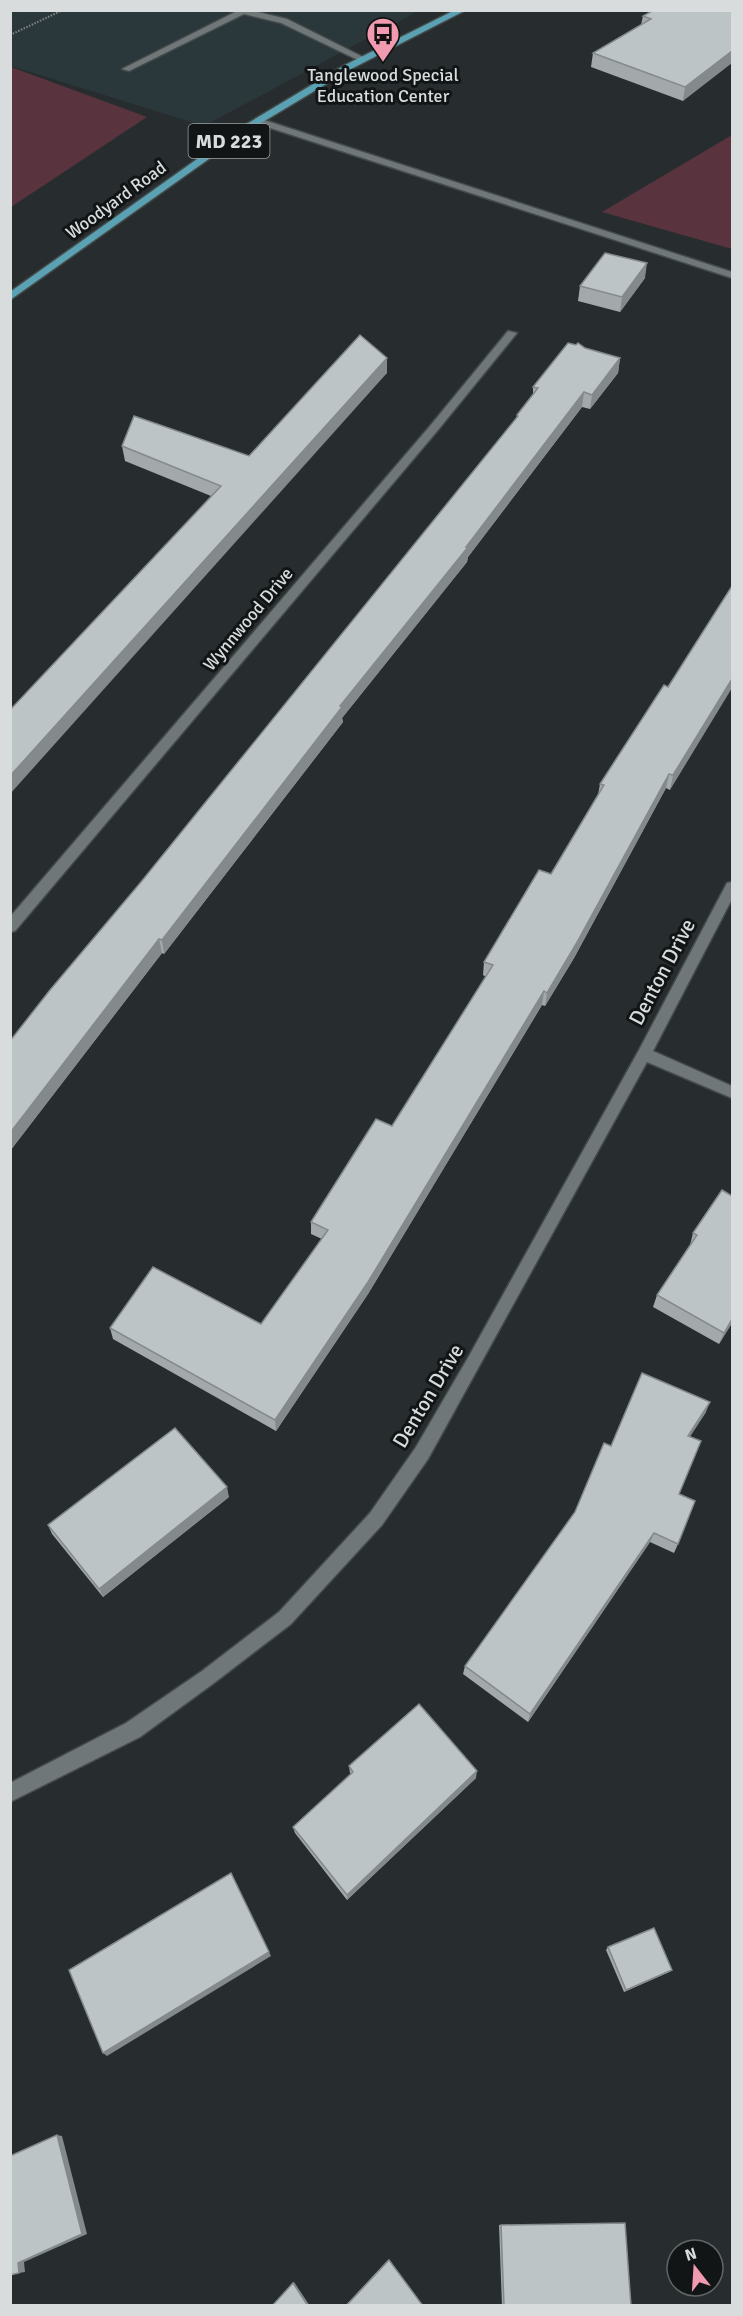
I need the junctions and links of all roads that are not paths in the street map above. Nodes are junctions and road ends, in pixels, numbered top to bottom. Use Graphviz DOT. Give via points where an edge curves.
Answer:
graph roads {
  1 [pos="462,10"];
  2 [pos="242,11"];
  3 [pos="363,59"];
  4 [pos="126,69"];
  5 [pos="258,121"];
  6 [pos="732,275"];
  7 [pos="10,297"];
  8 [pos="512,333"];
  9 [pos="732,888"];
  10 [pos="10,927"];
  11 [pos="644,1054"];
  12 [pos="732,1092"];
  13 [pos="10,1793"];
  1 -- 3 [label="main road, Woodyard Road / MD 223"];
  2 -- 3 [label="street" via="284,21"];
  2 -- 4 [label="street"];
  3 -- 5 [label="main road, Woodyard Road / MD 223"];
  5 -- 6 [label="street"];
  5 -- 7 [label="main road, Woodyard Road / MD 223"];
  8 -- 10 [label="street, Wynnwood Drive"];
  9 -- 11 [label="street, Denton Drive"];
  11 -- 12 [label="street"];
  11 -- 13 [label="street, Denton Drive" via="422,1453 375,1519 285,1618 216,1670 133,1730"];
}
